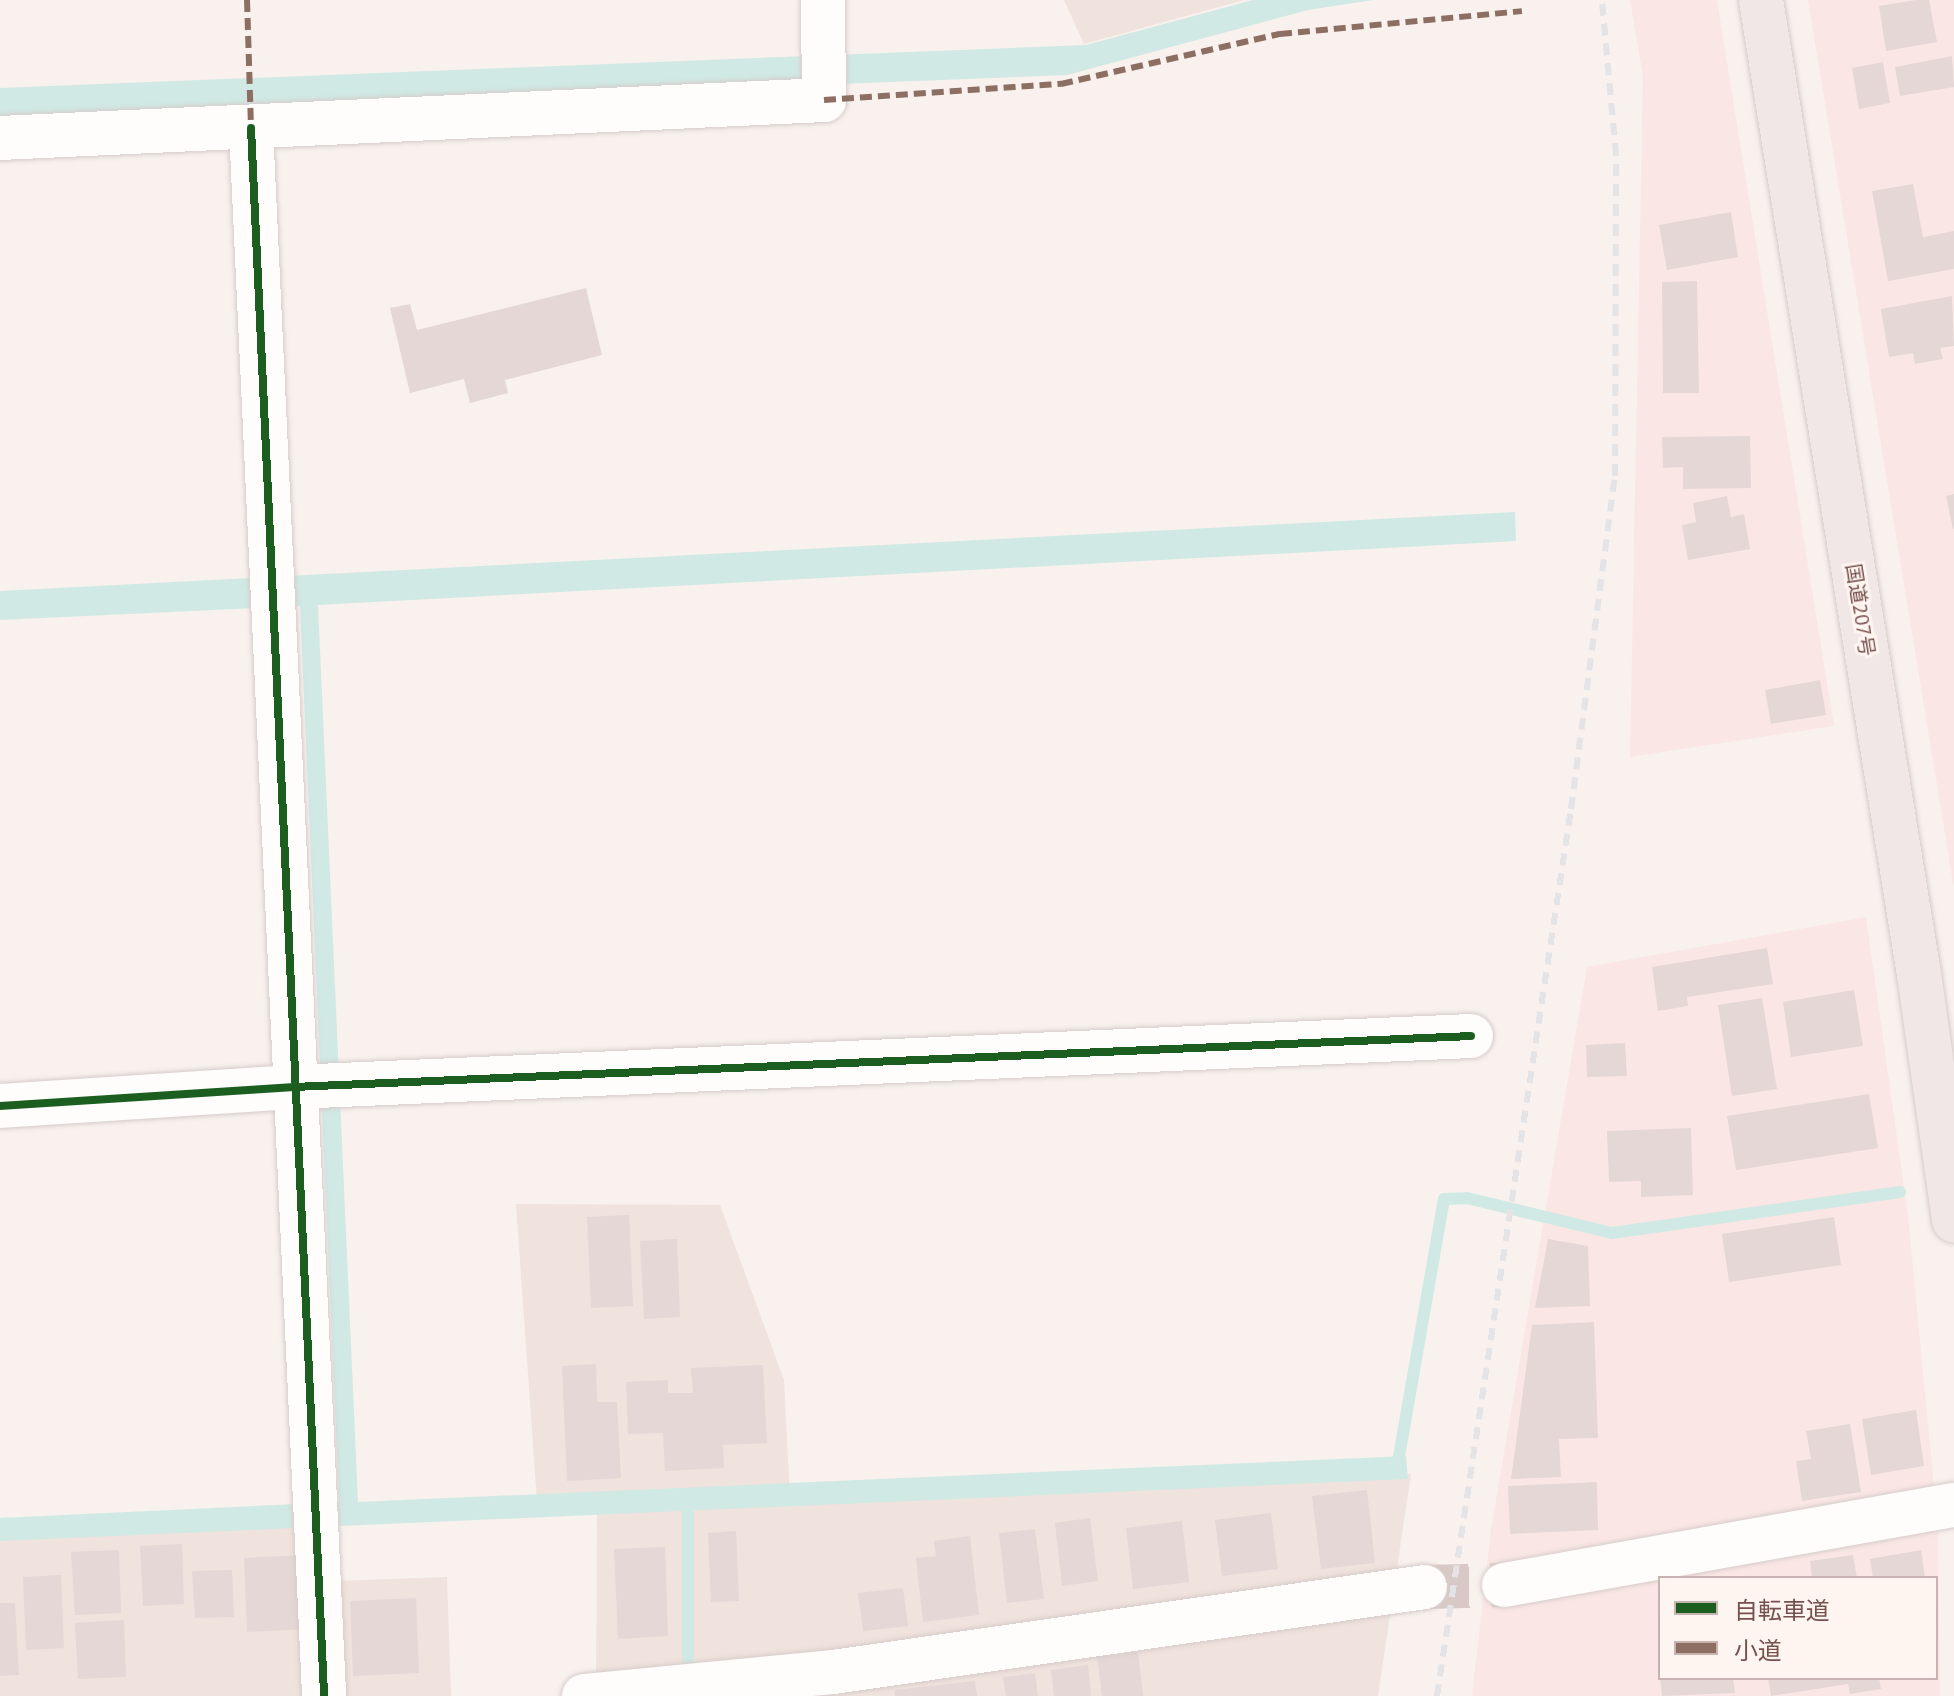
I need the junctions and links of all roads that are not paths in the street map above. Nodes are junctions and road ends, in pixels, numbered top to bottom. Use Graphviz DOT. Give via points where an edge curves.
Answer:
graph roads {
  1 [pos="823,0"];
  2 [pos="1761,0"];
  3 [pos="251,128"];
  4 [pos="0,138"];
  5 [pos="1471,1036"];
  6 [pos="294,1087"];
  7 [pos="0,1106"];
  8 [pos="1954,1221"];
  9 [pos="1954,1505"];
  10 [pos="1504,1585"];
  11 [pos="1425,1587"];
  12 [pos="834,1684"];
  13 [pos="324,1696"];
  14 [pos="584,1696"];
  1 -- 3 [label="street" via="824,100"];
  2 -- 8 [label="highway, 国道207号"];
  3 -- 4 [label="street"];
  3 -- 6 [label="street"];
  5 -- 6 [label="street"];
  6 -- 7 [label="street"];
  6 -- 13 [label="street"];
  9 -- 10 [label="street"];
  11 -- 12 [label="street"];
  12 -- 14 [label="street" via="688,1686"];
}
